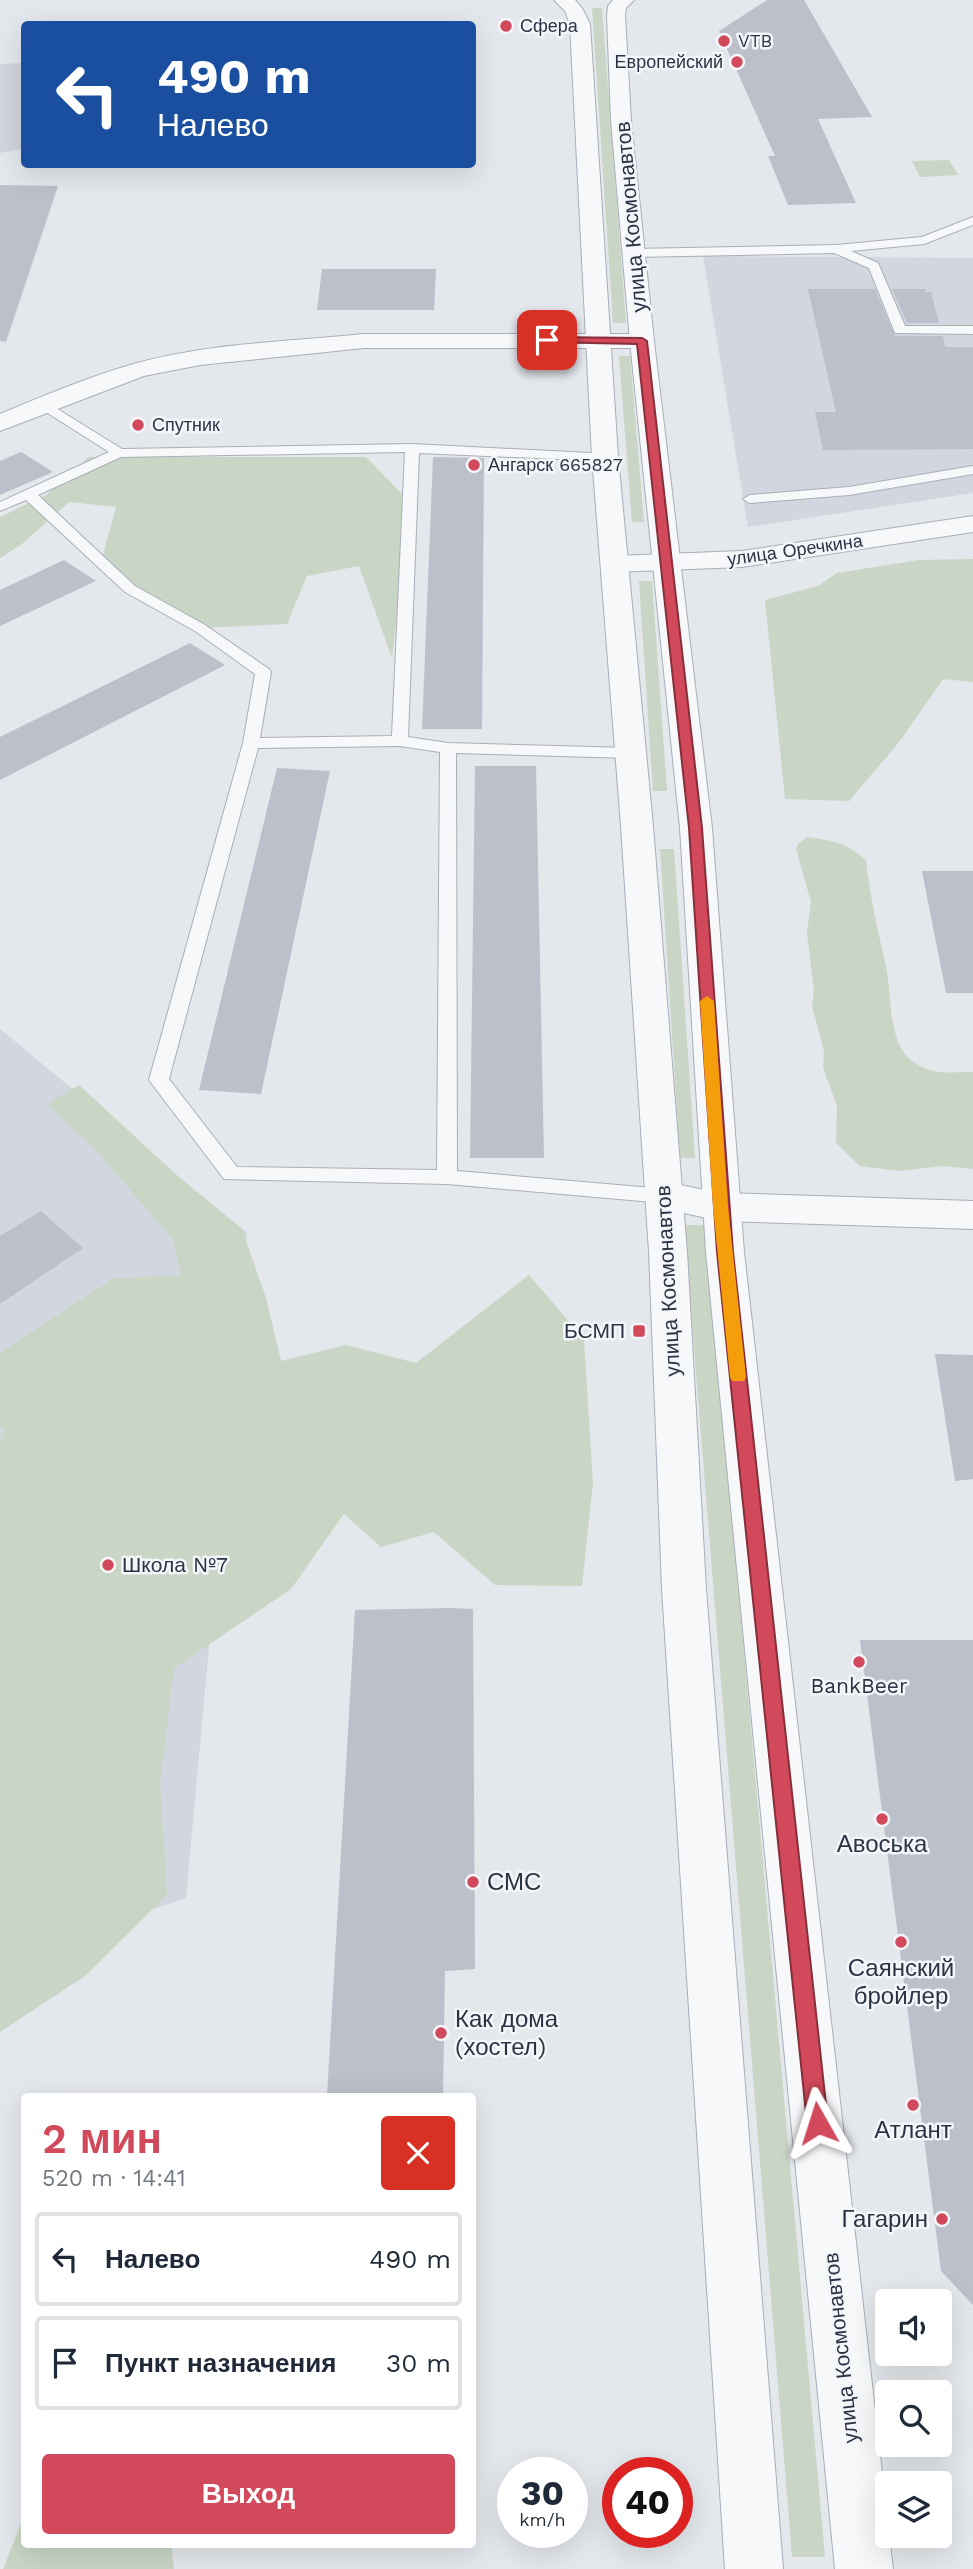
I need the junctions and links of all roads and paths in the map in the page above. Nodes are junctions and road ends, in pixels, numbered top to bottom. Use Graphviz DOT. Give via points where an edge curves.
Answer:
graph roads {
  1 [pos="563,0"];
  2 [pos="625,0"];
  3 [pos="973,221"];
  4 [pos="836,250"];
  5 [pos="634,253"];
  6 [pos="973,330"];
  7 [pos="599,340"];
  8 [pos="642,341"];
  9 [pos="43,404"];
  10 [pos="0,423"];
  11 [pos="412,448"];
  12 [pos="119,453"];
  13 [pos="605,457"];
  14 [pos="973,470"];
  15 [pos="28,494"];
  16 [pos="750,499"];
  17 [pos="0,506"];
  18 [pos="973,524"];
  19 [pos="668,563"];
  20 [pos="615,564"];
  21 [pos="400,741"];
  22 [pos="251,743"];
  23 [pos="449,748"];
  24 [pos="630,753"];
  25 [pos="447,1177"];
  26 [pos="664,1196"];
  27 [pos="721,1207"];
  28 [pos="973,1215"];
  29 [pos="754,2569"];
  30 [pos="864,2569"];
  1 -- 7 [label="street, улица Космонавтов" via="573,8 580,24"];
  2 -- 5 [label="street, улица Космонавтов" via="617,6 616,16"];
  3 -- 4 [label="lane" via="924,240"];
  4 -- 5 [label="lane"];
  4 -- 6 [label="lane" via="874,266 900,330"];
  5 -- 8 [label="street, улица Космонавтов"];
  7 -- 8 [label="street"];
  7 -- 9 [label="street" via="364,341 200,358 139,370"];
  7 -- 13 [label="street, улица Космонавтов"];
  8 -- 19 [label="street, улица Космонавтов"];
  9 -- 10 [label="street"];
  9 -- 12 [label="lane"];
  11 -- 12 [label="lane"];
  11 -- 13 [label="lane"];
  11 -- 21 [label="lane"];
  12 -- 15 [label="lane"];
  13 -- 20 [label="street, улица Космонавтов"];
  14 -- 16 [label="lane" via="849,491"];
  15 -- 17 [label="lane"];
  15 -- 22 [label="lane" via="130,589 200,628 263,672"];
  18 -- 19 [label="street, улица Оречкина" via="742,559"];
  19 -- 20 [label="street, улица Оречкина"];
  19 -- 27 [label="street, улица Космонавтов" via="696,828"];
  20 -- 24 [label="street, улица Космонавтов"];
  21 -- 22 [label="lane"];
  21 -- 23 [label="lane"];
  22 -- 25 [label="lane" via="159,1080 231,1174"];
  23 -- 24 [label="lane"];
  23 -- 25 [label="lane"];
  24 -- 26 [label="street, улица Космонавтов"];
  25 -- 26 [label="lane"];
  26 -- 27 [label="street"];
  26 -- 29 [label="street, улица Космонавтов" via="685,1602"];
  27 -- 28 [label="street"];
  27 -- 30 [label="street, улица Космонавтов"];
}
